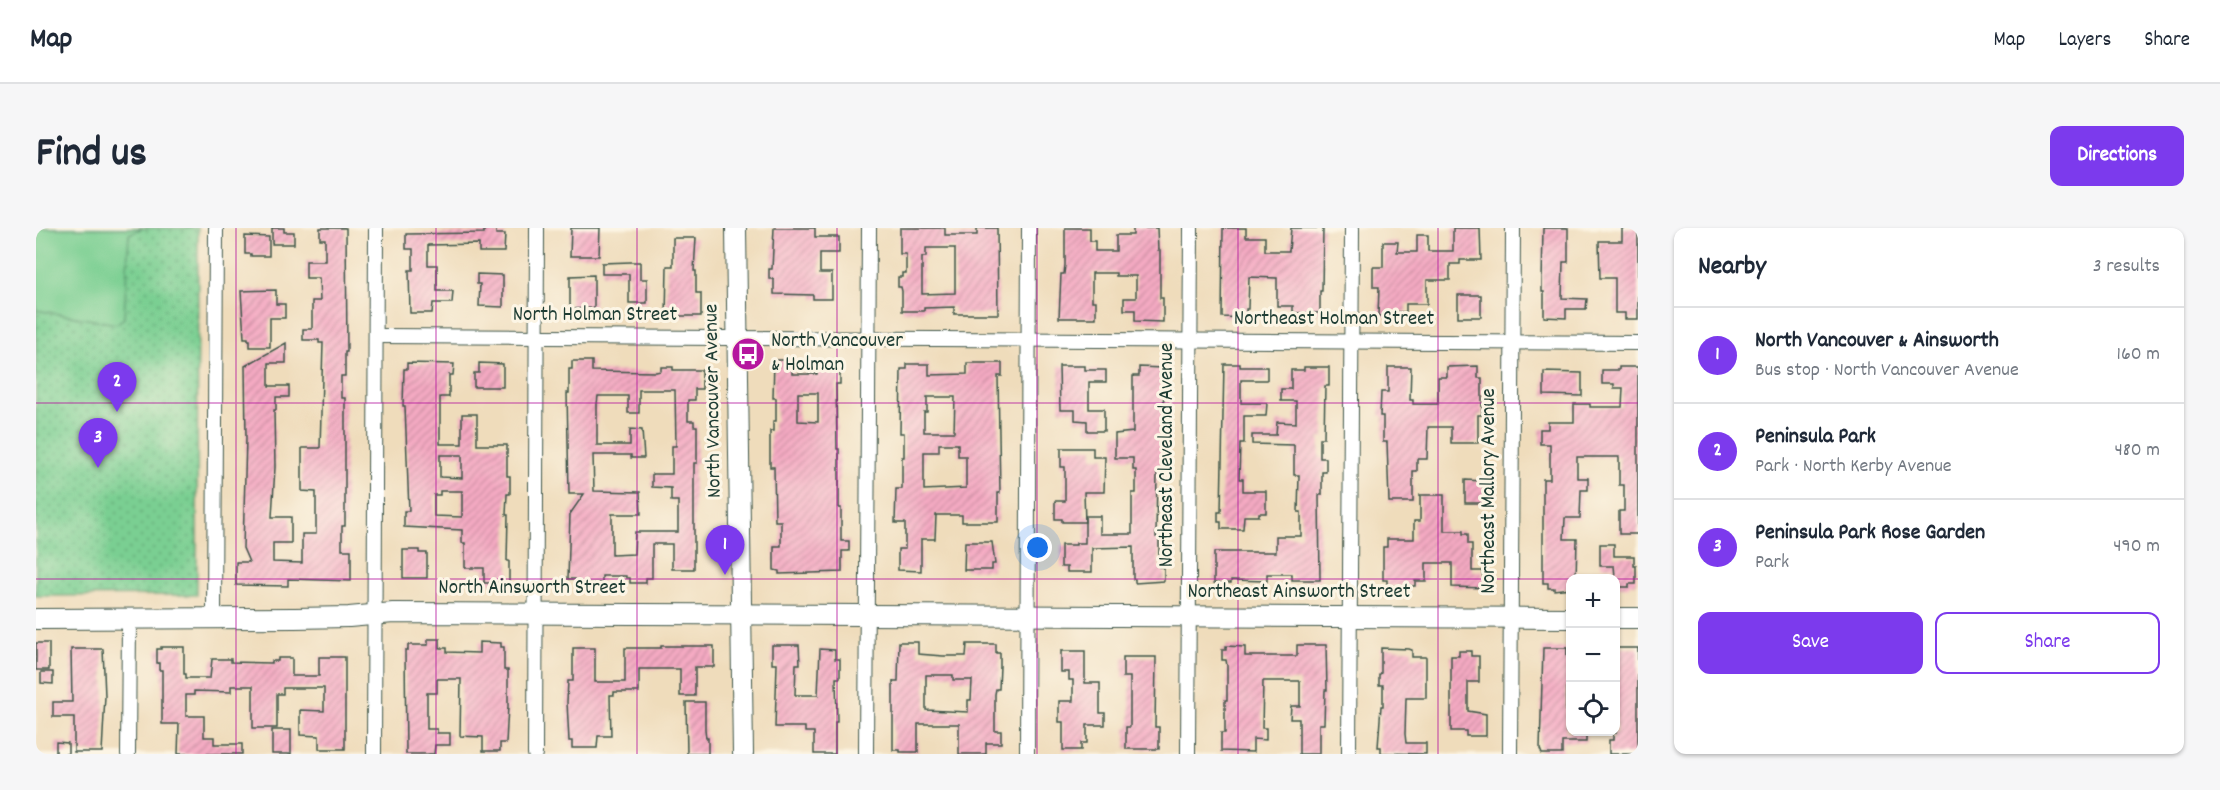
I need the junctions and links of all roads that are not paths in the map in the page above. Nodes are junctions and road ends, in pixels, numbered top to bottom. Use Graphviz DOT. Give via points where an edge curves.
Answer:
graph roads {
  1 [pos="216,228"];
  2 [pos="376,228"];
  3 [pos="537,228"];
  4 [pos="736,228"];
  5 [pos="868,228"];
  6 [pos="1029,228"];
  7 [pos="1191,228"];
  8 [pos="1352,228"];
  9 [pos="1513,228"];
  10 [pos="376,336"];
  11 [pos="537,337"];
  12 [pos="738,338"];
  13 [pos="868,339"];
  14 [pos="1029,339"];
  15 [pos="1190,340"];
  16 [pos="1351,341"];
  17 [pos="1512,342"];
  18 [pos="1638,343"];
  19 [pos="536,613"];
  20 [pos="375,614"];
  21 [pos="741,614"];
  22 [pos="867,615"];
  23 [pos="1028,616"];
  24 [pos="1188,616"];
  25 [pos="1349,617"];
  26 [pos="214,618"];
  27 [pos="1511,618"];
  28 [pos="1566,618"];
  29 [pos="1620,618"];
  30 [pos="1638,618"];
  31 [pos="36,619"];
  32 [pos="129,619"];
  33 [pos="128,754"];
  34 [pos="374,754"];
  35 [pos="535,754"];
  36 [pos="743,754"];
  37 [pos="866,754"];
  38 [pos="1027,754"];
  39 [pos="1188,754"];
  40 [pos="1349,754"];
  41 [pos="1510,754"];
  1 -- 26 [label="street"];
  2 -- 10 [label="street"];
  3 -- 11 [label="street"];
  4 -- 12 [label="street, North Vancouver Avenue"];
  5 -- 13 [label="street"];
  6 -- 14 [label="street"];
  7 -- 15 [label="street, Northeast Cleveland Avenue"];
  8 -- 16 [label="street"];
  9 -- 17 [label="street, Northeast Mallory Avenue"];
  10 -- 11 [label="street, North Holman Street"];
  10 -- 20 [label="street"];
  11 -- 12 [label="street, North Holman Street"];
  11 -- 19 [label="street"];
  12 -- 13 [label="street, North Holman Street"];
  12 -- 21 [label="street, North Vancouver Avenue"];
  13 -- 14 [label="street, North Holman Street"];
  13 -- 22 [label="street"];
  14 -- 15 [label="street, Northeast Holman Street"];
  14 -- 23 [label="street"];
  15 -- 16 [label="street, Northeast Holman Street"];
  15 -- 24 [label="street, Northeast Cleveland Avenue"];
  16 -- 17 [label="street, Northeast Holman Street"];
  16 -- 25 [label="street"];
  17 -- 18 [label="street, Northeast Holman Street"];
  17 -- 27 [label="street, Northeast Mallory Avenue"];
  19 -- 20 [label="street, North Ainsworth Street"];
  19 -- 21 [label="street, North Ainsworth Street"];
  19 -- 35 [label="street"];
  20 -- 26 [label="street, North Ainsworth Street"];
  20 -- 34 [label="street"];
  21 -- 22 [label="street, North Ainsworth Street"];
  21 -- 36 [label="street, North Vancouver Avenue"];
  22 -- 23 [label="street, North Ainsworth Street"];
  22 -- 37 [label="street"];
  23 -- 24 [label="street, Northeast Ainsworth Street"];
  23 -- 38 [label="street"];
  24 -- 25 [label="street, Northeast Ainsworth Street"];
  24 -- 39 [label="street, Northeast Cleveland Avenue"];
  25 -- 27 [label="street, Northeast Ainsworth Street"];
  25 -- 40 [label="street"];
  26 -- 32 [label="street, North Ainsworth Street"];
  27 -- 28 [label="street, Northeast Ainsworth Street"];
  27 -- 41 [label="street, Northeast Mallory Avenue"];
  29 -- 30 [label="street"];
  31 -- 32 [label="street, North Ainsworth Street"];
  32 -- 33 [label="street"];
}
